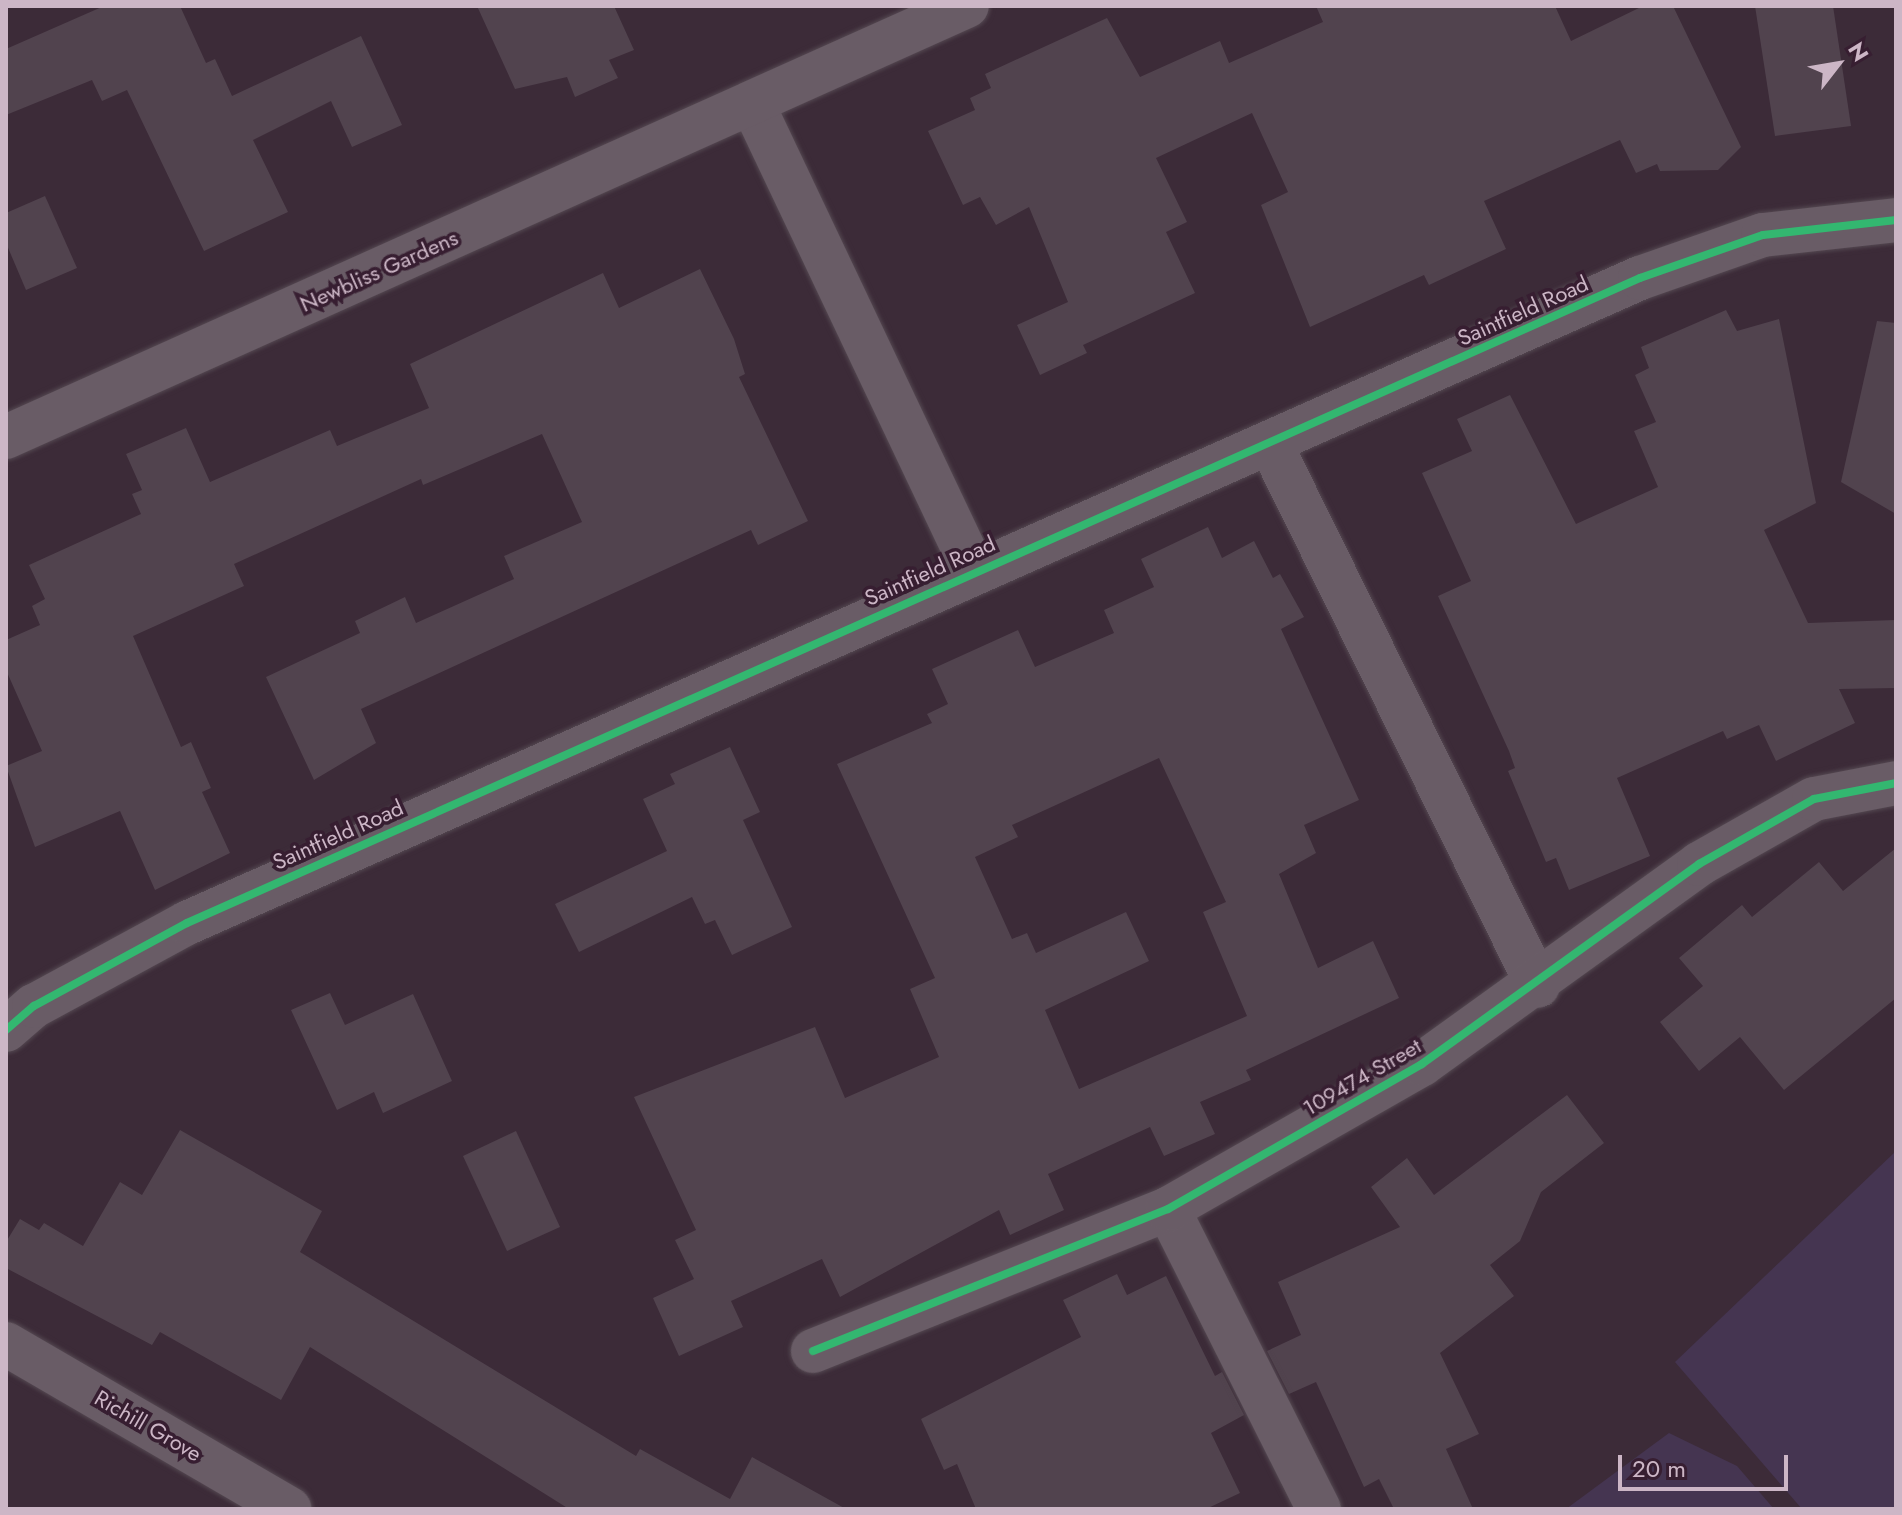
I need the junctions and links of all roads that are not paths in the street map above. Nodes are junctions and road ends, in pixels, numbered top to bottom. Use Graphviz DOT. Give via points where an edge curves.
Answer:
graph roads {
  1 [pos="967,6"];
  2 [pos="753,105"];
  3 [pos="1896,220"];
  4 [pos="6,437"];
  5 [pos="1271,445"];
  6 [pos="974,571"];
  7 [pos="1896,783"];
  8 [pos="1538,986"];
  9 [pos="6,1030"];
  10 [pos="1168,1209"];
  11 [pos="6,1344"];
  12 [pos="813,1351"];
  13 [pos="290,1509"];
  14 [pos="1319,1509"];
  1 -- 2 [label="street, Newbliss Gardens"];
  2 -- 4 [label="street, Newbliss Gardens"];
  2 -- 6 [label="street"];
  3 -- 5 [label="street, Saintfield Road" via="1763,235 1640,278"];
  5 -- 6 [label="street, Saintfield Road"];
  5 -- 8 [label="street"];
  6 -- 9 [label="street, Saintfield Road" via="187,923 34,1006"];
  7 -- 8 [label="street, 109474 Street" via="1814,799 1699,864"];
  8 -- 10 [label="street, 109474 Street" via="1422,1064"];
  10 -- 12 [label="street, 109474 Street"];
  10 -- 14 [label="street"];
  11 -- 13 [label="street, Richill Grove"];
}
